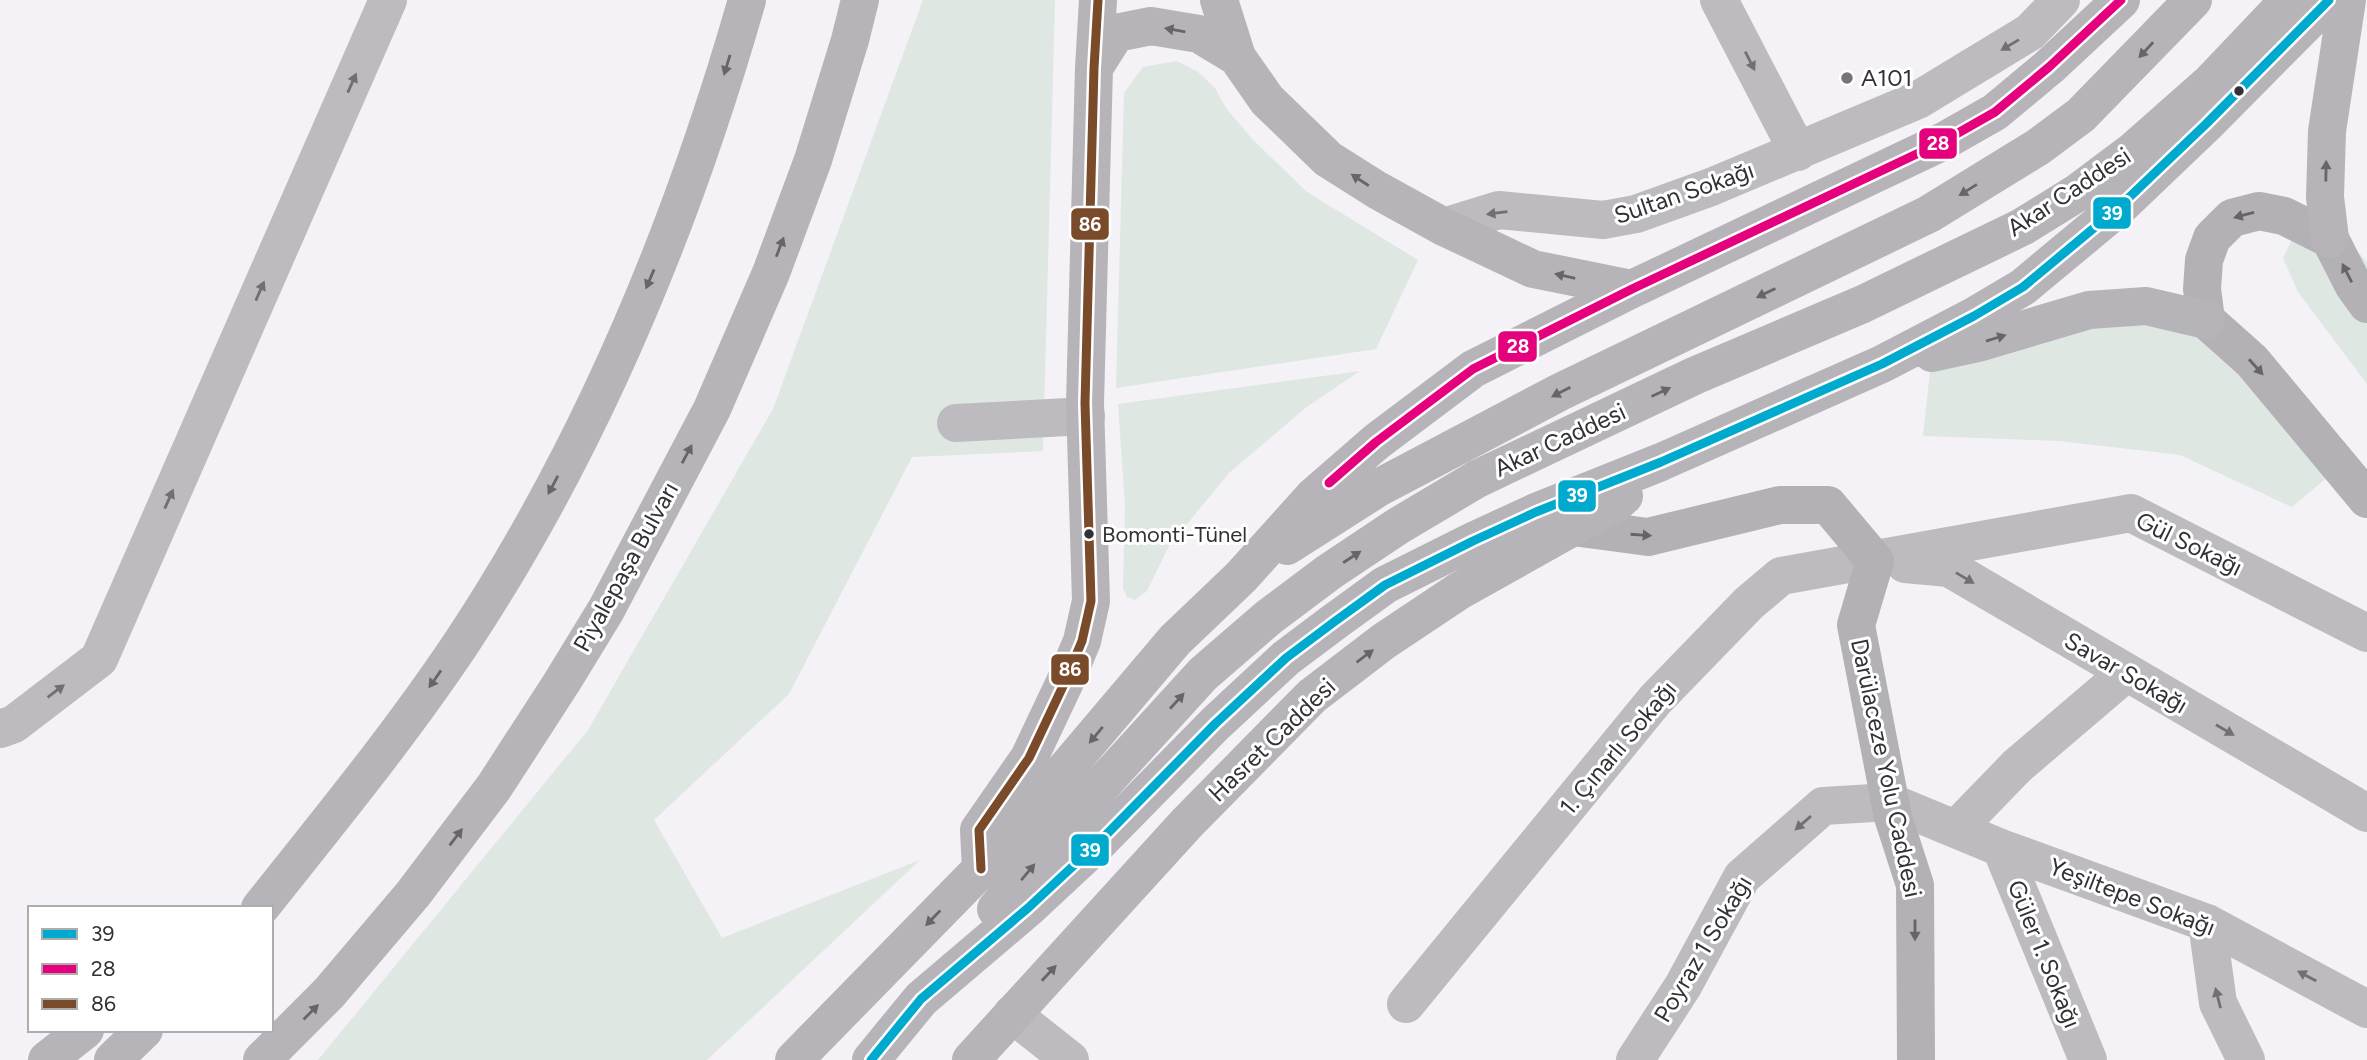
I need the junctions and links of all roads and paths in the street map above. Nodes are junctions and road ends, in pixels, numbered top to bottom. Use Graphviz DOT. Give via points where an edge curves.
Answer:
graph roads {
  1 [pos="388,0"];
  2 [pos="747,0"];
  3 [pos="860,0"];
  4 [pos="1098,0"];
  5 [pos="1219,0"];
  6 [pos="1719,0"];
  7 [pos="2061,0"];
  8 [pos="2121,0"];
  9 [pos="2193,0"];
  10 [pos="2289,0"];
  11 [pos="2329,0"];
  12 [pos="2347,0"];
  13 [pos="1237,57"];
  14 [pos="1094,68"];
  15 [pos="1798,152"];
  16 [pos="1444,228"];
  17 [pos="2330,239"];
  18 [pos="1632,289"];
  19 [pos="2367,304"];
  20 [pos="2206,320"];
  21 [pos="1882,364"];
  22 [pos="1086,416"];
  23 [pos="956,423"];
  24 [pos="1661,461"];
  25 [pos="2367,499"];
  26 [pos="1573,527"];
  27 [pos="1875,561"];
  28 [pos="1241,577"];
  29 [pos="2367,633"];
  30 [pos="2126,673"];
  31 [pos="0,729"];
  32 [pos="1889,802"];
  33 [pos="2367,813"];
  34 [pos="1956,829"];
  35 [pos="2001,848"];
  36 [pos="981,869"];
  37 [pos="262,906"];
  38 [pos="2207,923"];
  39 [pos="920,999"];
  40 [pos="1406,1004"];
  41 [pos="2367,1009"];
  42 [pos="1012,1014"];
  43 [pos="82,1032"];
  44 [pos="142,1032"];
  45 [pos="47,1060"];
  46 [pos="113,1060"];
  47 [pos="262,1060"];
  48 [pos="793,1060"];
  49 [pos="871,1060"];
  50 [pos="971,1060"];
  51 [pos="1070,1060"];
  52 [pos="1635,1060"];
  53 [pos="1916,1060"];
  54 [pos="2088,1060"];
  55 [pos="2246,1060"];
  31 -- 1 [label="street, one-way" via="14,724 99,659"];
  2 -- 37 [label="main road, one-way" via="700,152 655,267 612,369 520,548 394,739"];
  47 -- 3 [label="main road, Piyalepaşa Bulvarı, one-way" via="329,993 413,894 494,787 606,610 712,409 771,273 813,160"];
  4 -- 14 [label="main road"];
  5 -- 13 [label="main road"];
  6 -- 15 [label="street, one-way"];
  7 -- 15 [label="street, one-way" via="2030,33 1918,100"];
  8 -- 18 [label="main road" via="1995,112 1944,141"];
  9 -- 28 [label="main road, Akar Caddesi, one-way" via="2081,115 1929,214 1447,450 1368,494"];
  39 -- 10 [label="main road, Akar Caddesi, one-way" via="1099,788 1203,674 1329,572 1477,479 2022,227 2133,151 2210,83"];
  11 -- 21 [label="main road" via="2196,134 2063,256 2023,287"];
  17 -- 12 [label="main road, one-way" via="2325,197 2327,131"];
  13 -- 14 [label="main road, one-way" via="1199,34 1151,26 1116,33"];
  16 -- 13 [label="main road, one-way" via="1328,159 1267,100"];
  14 -- 22 [label="main road"];
  15 -- 16 [label="street, Sultan Sokağı, one-way" via="1636,214 1603,220 1499,210"];
  18 -- 16 [label="main road, one-way" via="1533,269"];
  19 -- 17 [label="main road, one-way"];
  17 -- 20 [label="main road, one-way" via="2284,216 2259,211 2232,218 2213,237 2204,260"];
  18 -- 28 [label="main road" via="1473,369 1433,397 1314,496"];
  21 -- 20 [label="main road, one-way" via="1978,343 2089,310 2146,306"];
  20 -- 25 [label="main road, one-way" via="2252,361"];
  21 -- 24 [label="main road"];
  22 -- 23 [label="street"];
  22 -- 36 [label="main road" via="1091,601 1082,641 1029,758 979,830"];
  24 -- 26 [label="main road, Hasret Caddesi" via="1616,503"];
  24 -- 39 [label="main road" via="1473,541 1385,585 1334,622 1286,657 1028,908"];
  26 -- 27 [label="main road, one-way" via="1648,537 1780,505 1828,505"];
  42 -- 26 [label="main road, Hasret Caddesi, one-way" via="1187,823 1312,696 1459,591"];
  27 -- 29 [label="street, Gül Sokağı" via="2131,513"];
  27 -- 30 [label="street, Savar Sokağı, one-way" via="1949,568"];
  27 -- 32 [label="main road, Darülaceze Yolu Caddesi" via="1856,625"];
  27 -- 40 [label="street, 1. Çınarlı Sokağı" via="1782,576 1749,603 1655,700"];
  28 -- 36 [label="main road, one-way" via="1175,640"];
  30 -- 33 [label="street, Savar Sokağı, one-way"];
  30 -- 34 [label="street" via="2017,766"];
  32 -- 34 [label="street, Yeşiltepe Sokağı"];
  32 -- 52 [label="street, Poyraz 1 Sokağı, one-way" via="1823,806 1742,877 1683,986"];
  32 -- 53 [label="main road, Darülaceze Yolu Caddesi, one-way" via="1915,884"];
  34 -- 35 [label="street, Yeşiltepe Sokağı"];
  35 -- 38 [label="street, Yeşiltepe Sokağı"];
  35 -- 54 [label="street, Güler 1. Sokağı"];
  36 -- 48 [label="main road, one-way"];
  41 -- 38 [label="street, Yeşiltepe Sokağı, one-way"];
  55 -- 38 [label="street, one-way" via="2218,1003"];
  39 -- 49 [label="main road"];
  42 -- 50 [label="main road, Hasret Caddesi"];
  42 -- 51 [label="street"];
  43 -- 45 [label="main road"];
  44 -- 46 [label="main road"];
}
